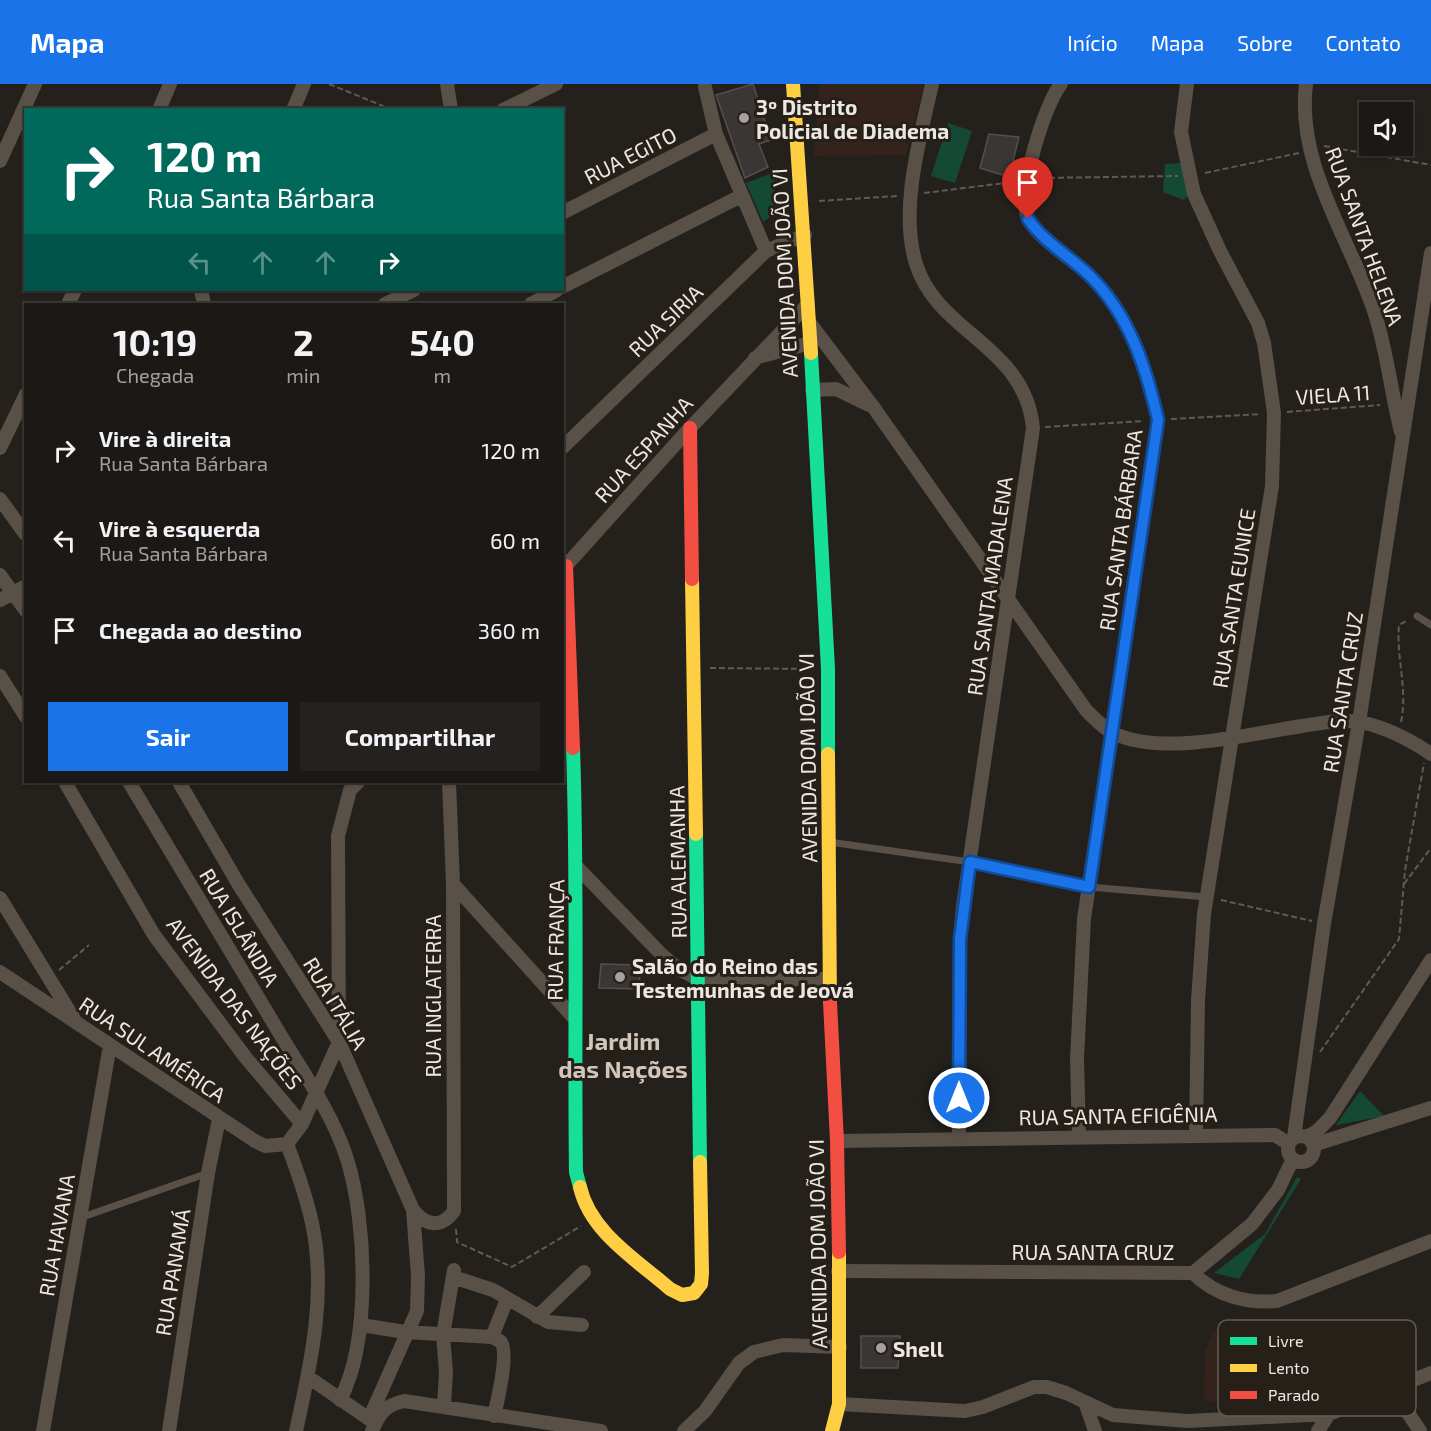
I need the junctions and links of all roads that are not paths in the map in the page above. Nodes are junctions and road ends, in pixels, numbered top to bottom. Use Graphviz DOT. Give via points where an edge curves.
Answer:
graph roads {
  1 [pos="35,84"];
  2 [pos="170,84"];
  3 [pos="304,84"];
  4 [pos="447,84"];
  5 [pos="556,84"];
  6 [pos="793,84"];
  7 [pos="932,84"];
  8 [pos="1061,84"];
  9 [pos="1187,84"];
  10 [pos="1306,84"];
  11 [pos="704,85"];
  12 [pos="24,108"];
  13 [pos="24,108"];
  14 [pos="160,108"];
  15 [pos="294,108"];
  16 [pos="451,108"];
  17 [pos="507,108"];
  18 [pos="717,134"];
  19 [pos="0,161"];
  20 [pos="741,196"];
  21 [pos="564,212"];
  22 [pos="805,235"];
  23 [pos="766,251"];
  24 [pos="1431,253"];
  25 [pos="564,286"];
  26 [pos="412,291"];
  27 [pos="555,291"];
  28 [pos="387,303"];
  29 [pos="533,303"];
  30 [pos="808,304"];
  31 [pos="809,322"];
  32 [pos="810,343"];
  33 [pos="755,358"];
  34 [pos="840,364"];
  35 [pos="812,390"];
  36 [pos="836,390"];
  37 [pos="24,398"];
  38 [pos="874,408"];
  39 [pos="690,428"];
  40 [pos="1402,437"];
  41 [pos="564,446"];
  42 [pos="0,448"];
  43 [pos="0,499"];
  44 [pos="24,532"];
  45 [pos="564,568"];
  46 [pos="0,575"];
  47 [pos="20,589"];
  48 [pos="0,600"];
  49 [pos="1008,602"];
  50 [pos="24,604"];
  51 [pos="1417,616"];
  52 [pos="1431,626"];
  53 [pos="0,676"];
  54 [pos="24,714"];
  55 [pos="1359,722"];
  56 [pos="1111,732"];
  57 [pos="1233,736"];
  58 [pos="1429,749"];
  59 [pos="66,783"];
  60 [pos="130,783"];
  61 [pos="179,783"];
  62 [pos="448,783"];
  63 [pos="354,784"];
  64 [pos="829,842"];
  65 [pos="970,862"];
  66 [pos="577,867"];
  67 [pos="453,884"];
  68 [pos="1089,887"];
  69 [pos="1206,897"];
  70 [pos="0,898"];
  71 [pos="1431,960"];
  72 [pos="0,972"];
  73 [pos="700,980"];
  74 [pos="829,980"];
  75 [pos="574,1018"];
  76 [pos="76,1023"];
  77 [pos="339,1042"];
  78 [pos="110,1046"];
  79 [pos="316,1094"];
  80 [pos="1431,1108"];
  81 [pos="219,1119"];
  82 [pos="302,1124"];
  83 [pos="1196,1135"];
  84 [pos="1079,1136"];
  85 [pos="959,1137"];
  86 [pos="837,1141"];
  87 [pos="1301,1141"];
  88 [pos="287,1144"];
  89 [pos="1293,1159"];
  90 [pos="208,1173"];
  91 [pos="412,1210"];
  92 [pos="80,1218"];
  93 [pos="1431,1241"];
  94 [pos="838,1271"];
  95 [pos="584,1272"];
  96 [pos="1193,1273"];
  97 [pos="694,1293"];
  98 [pos="507,1299"];
  99 [pos="537,1317"];
  100 [pos="361,1325"];
  101 [pos="582,1325"];
  102 [pos="405,1332"];
  103 [pos="443,1335"];
  104 [pos="492,1337"];
  105 [pos="840,1347"];
  106 [pos="1431,1373"];
  107 [pos="308,1377"];
  108 [pos="1416,1379"];
  109 [pos="340,1400"];
  110 [pos="838,1404"];
  111 [pos="1086,1405"];
  112 [pos="444,1406"];
  113 [pos="494,1416"];
  114 [pos="1288,1416"];
  115 [pos="1328,1416"];
  116 [pos="1410,1416"];
  117 [pos="372,1425"];
  118 [pos="528,1426"];
  119 [pos="43,1431"];
  120 [pos="169,1431"];
  121 [pos="296,1431"];
  122 [pos="602,1431"];
  123 [pos="684,1431"];
  124 [pos="832,1431"];
  125 [pos="1095,1431"];
  126 [pos="1318,1431"];
  127 [pos="1420,1431"];
  1 -- 13 [label="street"];
  2 -- 14 [label="street"];
  3 -- 15 [label="street"];
  4 -- 16 [label="street"];
  5 -- 17 [label="street"];
  6 -- 22 [label="street, AVENIDA DOM JOÃO VI"];
  7 -- 49 [label="street, RUA SANTA MADALENA" via="910,195 917,266 938,300 1014,374 1031,409 1033,428"];
  8 -- 56 [label="street, RUA SANTA BÁRBARA" via="1048,105 1028,180 1028,219 1090,276 1119,312 1149,379 1158,420"];
  9 -- 57 [label="street, RUA SANTA EUNICE" via="1181,132 1190,176 1200,212 1258,323 1274,413 1272,486"];
  10 -- 40 [label="street, RUA SANTA HELENA" via="1304,118 1310,151 1374,313"];
  11 -- 18 [label="street"];
  12 -- 19 [label="street"];
  18 -- 20 [label="street"];
  18 -- 21 [label="street, RUA EGITO"];
  20 -- 23 [label="street"];
  20 -- 25 [label="street"];
  22 -- 23 [label="street, RUA SIRIA"];
  22 -- 30 [label="street, AVENIDA DOM JOÃO VI"];
  23 -- 41 [label="street, RUA SIRIA"];
  24 -- 40 [label="street, RUA SANTA CRUZ"];
  26 -- 28 [label="street"];
  27 -- 29 [label="street"];
  30 -- 31 [label="street, AVENIDA DOM JOÃO VI"];
  30 -- 33 [label="street, RUA ESPANHA"];
  31 -- 32 [label="street, AVENIDA DOM JOÃO VI"];
  31 -- 34 [label="street"];
  32 -- 33 [label="street"];
  32 -- 35 [label="street, AVENIDA DOM JOÃO VI"];
  33 -- 39 [label="street, RUA ESPANHA"];
  34 -- 36 [label="street"];
  34 -- 38 [label="street"];
  35 -- 36 [label="street"];
  35 -- 64 [label="street, AVENIDA DOM JOÃO VI" via="828,669"];
  36 -- 38 [label="street"];
  37 -- 42 [label="street"];
  38 -- 49 [label="street"];
  39 -- 45 [label="street, RUA ESPANHA"];
  39 -- 73 [label="street, RUA ALEMANHA"];
  40 -- 55 [label="street, RUA SANTA CRUZ"];
  43 -- 44 [label="street"];
  45 -- 66 [label="street, RUA FRANÇA"];
  46 -- 47 [label="street"];
  47 -- 48 [label="street"];
  47 -- 50 [label="street"];
  49 -- 56 [label="street" via="1086,710"];
  49 -- 65 [label="street, RUA SANTA MADALENA"];
  51 -- 52 [label="lane"];
  53 -- 54 [label="street"];
  55 -- 57 [label="street" via="1331,722"];
  55 -- 58 [label="street" via="1399,733"];
  55 -- 87 [label="street, RUA SANTA CRUZ" via="1324,924"];
  56 -- 57 [label="street" via="1154,743"];
  56 -- 68 [label="street, RUA SANTA BÁRBARA"];
  57 -- 69 [label="street, RUA SANTA EUNICE"];
  59 -- 82 [label="street, AVENIDA DAS NAÇÕES" via="154,935 246,1058"];
  60 -- 79 [label="street, RUA ISLÂNDIA"];
  61 -- 77 [label="street, RUA ITÁLIA"];
  62 -- 67 [label="street, RUA INGLATERRA"];
  63 -- 77 [label="street" via="339,836"];
  64 -- 65 [label="lane"];
  64 -- 74 [label="street, AVENIDA DOM JOÃO VI"];
  65 -- 68 [label="lane"];
  65 -- 85 [label="street, RUA SANTA MADALENA" via="960,939"];
  66 -- 73 [label="street" via="663,956"];
  66 -- 75 [label="street, RUA FRANÇA"];
  67 -- 75 [label="street"];
  67 -- 91 [label="street, RUA INGLATERRA" via="454,1211 445,1222 427,1224"];
  68 -- 69 [label="lane"];
  68 -- 84 [label="street, RUA SANTA BÁRBARA" via="1077,1059"];
  69 -- 83 [label="street, RUA SANTA EUNICE" via="1198,1000"];
  70 -- 76 [label="street"];
  71 -- 87 [label="street" via="1330,1118"];
  72 -- 76 [label="street, RUA SUL AMÉRICA"];
  73 -- 74 [label="street"];
  73 -- 97 [label="street, RUA ALEMANHA" via="702,1273 701,1284"];
  74 -- 86 [label="street, AVENIDA DOM JOÃO VI"];
  75 -- 97 [label="street, RUA FRANÇA" via="576,1172 584,1201 593,1219 612,1240 670,1289 682,1295"];
  76 -- 78 [label="street, RUA SUL AMÉRICA"];
  77 -- 79 [label="street"];
  77 -- 91 [label="street, RUA ITÁLIA"];
  78 -- 81 [label="street, RUA SUL AMÉRICA"];
  78 -- 92 [label="street, RUA HAVANA"];
  79 -- 82 [label="street"];
  79 -- 100 [label="street, RUA ISLÂNDIA" via="341,1142 355,1192 361,1248"];
  80 -- 87 [label="street"];
  81 -- 88 [label="street, RUA SUL AMÉRICA" via="265,1146"];
  81 -- 90 [label="street, RUA PANAMÁ"];
  82 -- 88 [label="street"];
  83 -- 84 [label="street, RUA SANTA EFIGÊNIA"];
  83 -- 87 [label="street, RUA SANTA EFIGÊNIA" via="1275,1135"];
  84 -- 85 [label="street, RUA SANTA EFIGÊNIA"];
  85 -- 86 [label="street, RUA SANTA EFIGÊNIA"];
  86 -- 94 [label="street, AVENIDA DOM JOÃO VI"];
  87 -- 89 [label="street" via="1288,1152"];
  87 -- 89 [label="street" via="1313,1153 1301,1162"];
  88 -- 107 [label="street" via="307,1202 315,1252 315,1333"];
  89 -- 96 [label="street, RUA SANTA CRUZ" via="1278,1190 1252,1224"];
  90 -- 92 [label="lane"];
  90 -- 120 [label="street, RUA PANAMÁ"];
  91 -- 102 [label="street, RUA ITÁLIA" via="418,1295 413,1322"];
  92 -- 119 [label="street, RUA HAVANA"];
  93 -- 96 [label="street" via="1277,1301 1257,1303 1235,1297 1212,1289"];
  94 -- 96 [label="street, RUA SANTA CRUZ"];
  94 -- 105 [label="street, AVENIDA DOM JOÃO VI"];
  95 -- 99 [label="street"];
  98 -- 99 [label="street"];
  98 -- 103 [label="street" via="454,1273"];
  98 -- 104 [label="street"];
  99 -- 101 [label="street"];
  100 -- 102 [label="street"];
  100 -- 109 [label="street, RUA ISLÂNDIA" via="355,1365"];
  102 -- 103 [label="street"];
  102 -- 117 [label="street, RUA ITÁLIA"];
  103 -- 104 [label="street"];
  103 -- 112 [label="street"];
  104 -- 113 [label="street" via="503,1348"];
  105 -- 110 [label="street, AVENIDA DOM JOÃO VI"];
  105 -- 123 [label="street" via="783,1345 754,1352 739,1363 705,1411"];
  106 -- 108 [label="street"];
  107 -- 109 [label="street"];
  107 -- 121 [label="street"];
  109 -- 117 [label="street"];
  110 -- 111 [label="street" via="965,1411 1034,1387 1047,1387"];
  110 -- 124 [label="street, AVENIDA DOM JOÃO VI"];
  111 -- 114 [label="street" via="1113,1415 1187,1421"];
  111 -- 125 [label="street"];
  112 -- 113 [label="street"];
  112 -- 117 [label="street" via="392,1403"];
  113 -- 118 [label="street"];
  115 -- 126 [label="street"];
  116 -- 127 [label="street"];
  118 -- 122 [label="street"];
}
